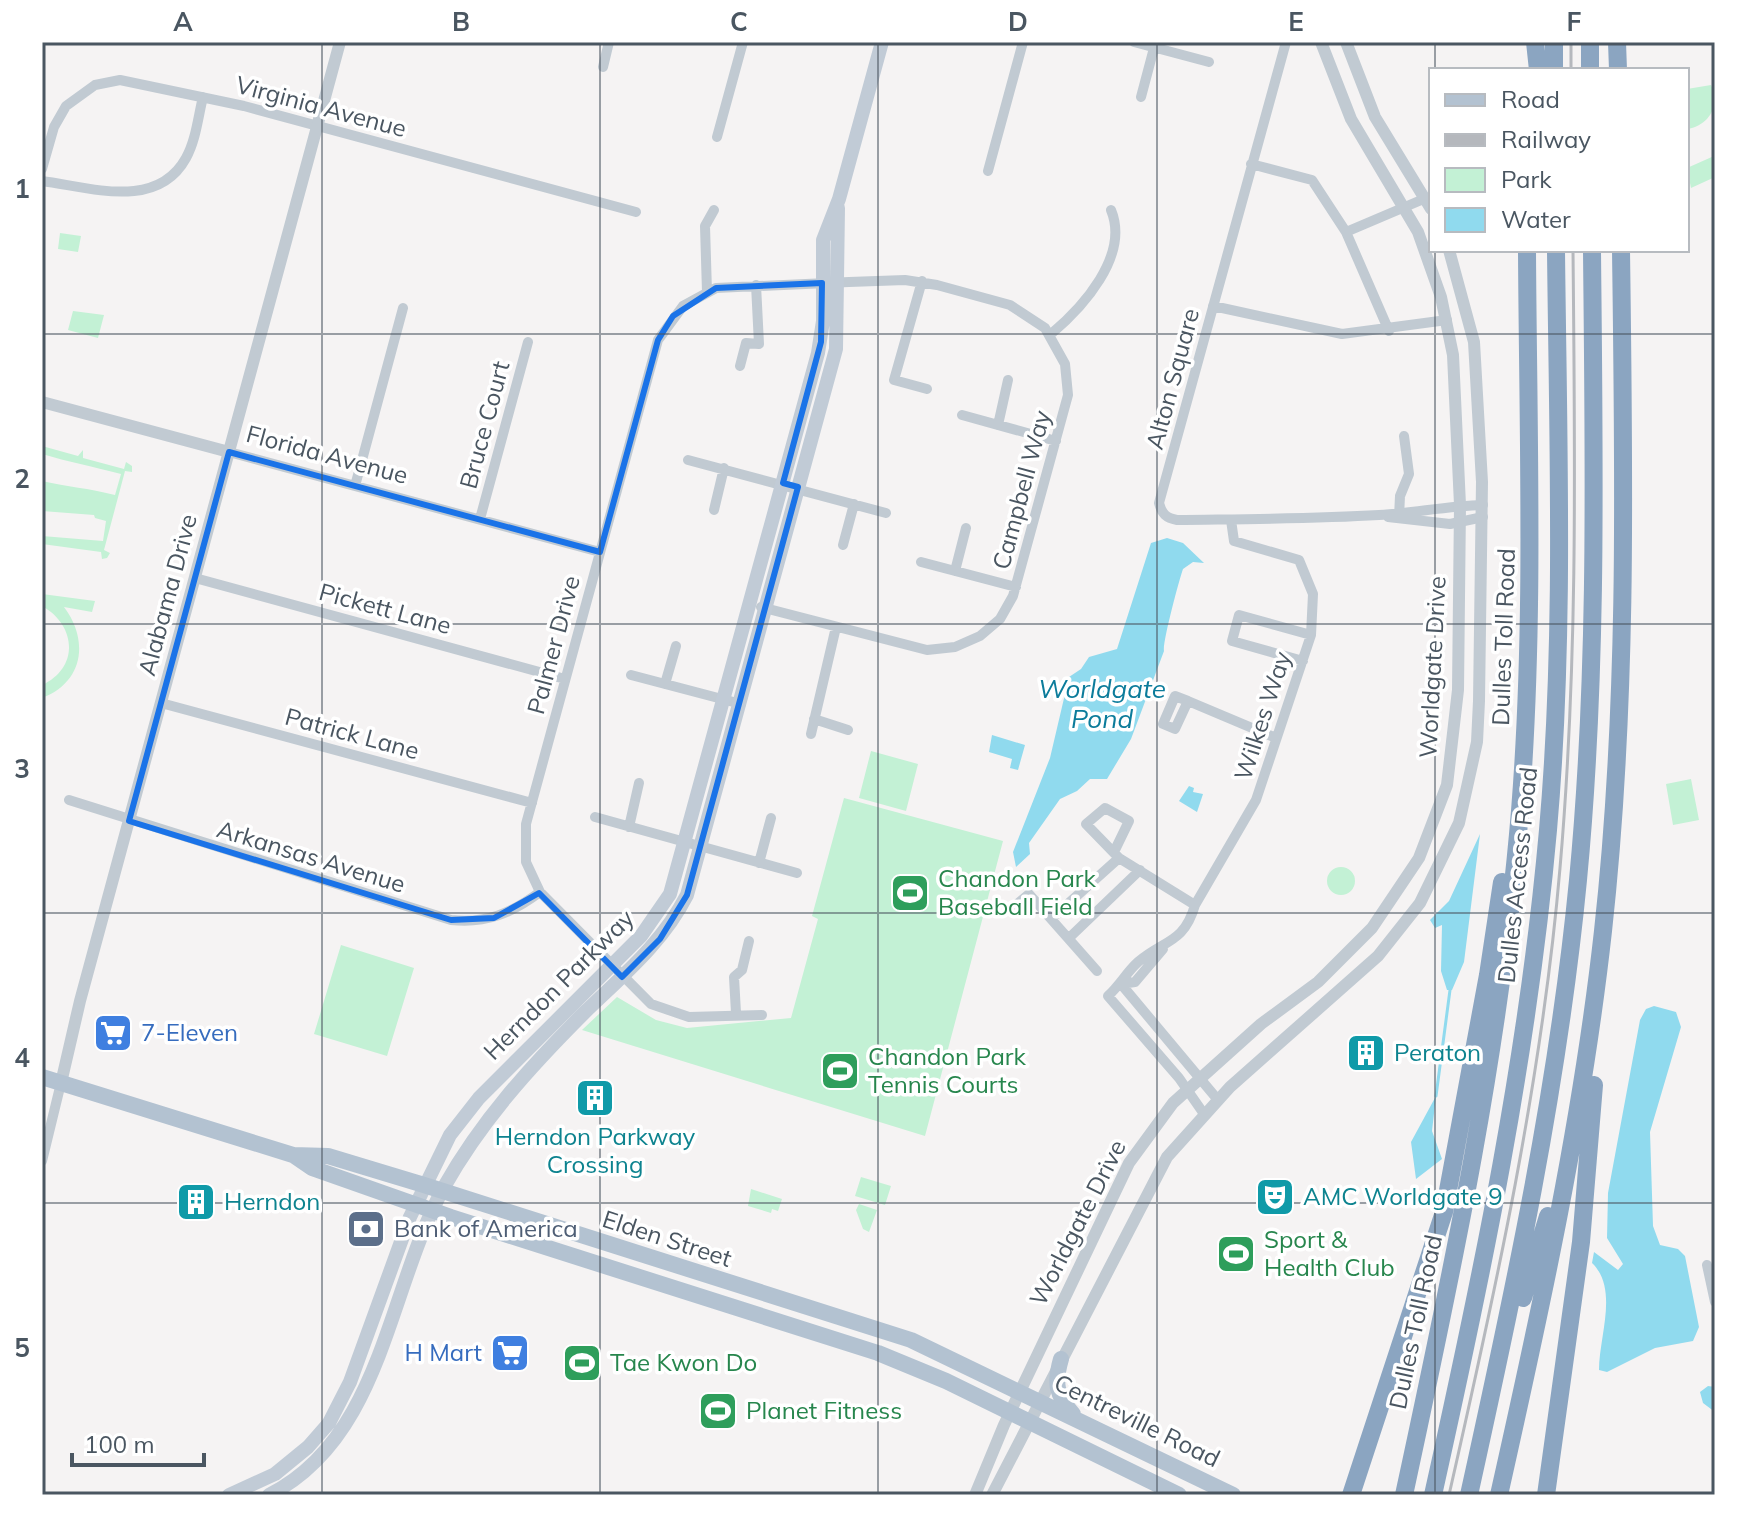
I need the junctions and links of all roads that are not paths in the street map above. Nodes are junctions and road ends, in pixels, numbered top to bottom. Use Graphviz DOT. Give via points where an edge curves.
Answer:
graph roads {
  1 [pos="340,42"];
  2 [pos="609,42"];
  3 [pos="743,42"];
  4 [pos="882,42"];
  5 [pos="1023,42"];
  6 [pos="1134,42"];
  7 [pos="1286,42"];
  8 [pos="1321,42"];
  9 [pos="1346,42"];
  10 [pos="1526,42"];
  11 [pos="1535,42"];
  12 [pos="1554,42"];
  13 [pos="1590,42"];
  14 [pos="1617,42"];
  15 [pos="1154,48"];
  16 [pos="1209,62"];
  17 [pos="603,67"];
  18 [pos="1526,68"];
  19 [pos="1538,68"];
  20 [pos="1554,68"];
  21 [pos="1590,68"];
  22 [pos="1618,68"];
  23 [pos="203,97"];
  24 [pos="1141,97"];
  25 [pos="318,126"];
  26 [pos="717,137"];
  27 [pos="1251,164"];
  28 [pos="42,169"];
  29 [pos="988,171"];
  30 [pos="42,181"];
  31 [pos="839,199"];
  32 [pos="1428,204"];
  33 [pos="1406,208"];
  34 [pos="714,210"];
  35 [pos="1111,210"];
  36 [pos="636,212"];
  37 [pos="1346,232"];
  38 [pos="1450,252"];
  39 [pos="1527,252"];
  40 [pos="1549,252"];
  41 [pos="1556,252"];
  42 [pos="1592,252"];
  43 [pos="1621,252"];
  44 [pos="922,281"];
  45 [pos="838,282"];
  46 [pos="822,283"];
  47 [pos="756,285"];
  48 [pos="707,292"];
  49 [pos="1213,306"];
  50 [pos="403,308"];
  51 [pos="1557,318"];
  52 [pos="1447,320"];
  53 [pos="1389,331"];
  54 [pos="1051,334"];
  55 [pos="528,342"];
  56 [pos="740,366"];
  57 [pos="1008,380"];
  58 [pos="927,389"];
  59 [pos="42,402"];
  60 [pos="962,415"];
  61 [pos="998,425"];
  62 [pos="1404,436"];
  63 [pos="1056,441"];
  64 [pos="229,452"];
  65 [pos="688,460"];
  66 [pos="724,468"];
  67 [pos="790,485"];
  68 [pos="355,486"];
  69 [pos="854,504"];
  70 [pos="1460,505"];
  71 [pos="714,510"];
  72 [pos="1483,511"];
  73 [pos="886,513"];
  74 [pos="1399,516"];
  75 [pos="480,519"];
  76 [pos="1231,520"];
  77 [pos="1460,523"];
  78 [pos="966,528"];
  79 [pos="843,545"];
  80 [pos="600,552"];
  81 [pos="921,562"];
  82 [pos="955,571"];
  83 [pos="195,578"];
  84 [pos="1016,587"];
  85 [pos="751,604"];
  86 [pos="767,608"];
  87 [pos="836,627"];
  88 [pos="1311,635"];
  89 [pos="676,646"];
  90 [pos="1303,661"];
  91 [pos="631,675"];
  92 [pos="565,679"];
  93 [pos="665,684"];
  94 [pos="725,700"];
  95 [pos="1188,701"];
  96 [pos="161,703"];
  97 [pos="741,704"];
  98 [pos="814,719"];
  99 [pos="848,730"];
  100 [pos="811,734"];
  101 [pos="1276,738"];
  102 [pos="639,783"];
  103 [pos="69,800"];
  104 [pos="532,803"];
  105 [pos="1520,811"];
  106 [pos="595,817"];
  107 [pos="771,818"];
  108 [pos="129,821"];
  109 [pos="629,827"];
  110 [pos="686,844"];
  111 [pos="702,848"];
  112 [pos="1116,855"];
  113 [pos="759,863"];
  114 [pos="1140,870"];
  115 [pos="797,873"];
  116 [pos="540,892"];
  117 [pos="1016,905"];
  118 [pos="1195,905"];
  119 [pos="1051,919"];
  120 [pos="1603,931"];
  121 [pos="1069,938"];
  122 [pos="749,941"];
  123 [pos="1097,971"];
  124 [pos="617,972"];
  125 [pos="1121,984"];
  126 [pos="736,1013"];
  127 [pos="762,1015"];
  128 [pos="42,1077"];
  129 [pos="1201,1078"];
  130 [pos="61,1083"];
  131 [pos="1188,1091"];
  132 [pos="1218,1100"];
  133 [pos="1579,1108"];
  134 [pos="1204,1114"];
  135 [pos="293,1155"];
  136 [pos="42,1161"];
  137 [pos="424,1185"];
  138 [pos="442,1191"];
  139 [pos="416,1203"];
  140 [pos="432,1210"];
  141 [pos="1707,1265"];
  142 [pos="1715,1302"];
  143 [pos="1061,1359"];
  144 [pos="1020,1391"];
  145 [pos="1039,1400"];
  146 [pos="1010,1413"];
  147 [pos="1077,1418"];
  148 [pos="1027,1422"];
  149 [pos="1484,1427"];
  150 [pos="229,1495"];
  151 [pos="269,1495"];
  152 [pos="975,1495"];
  153 [pos="992,1495"];
  154 [pos="1179,1495"];
  155 [pos="1233,1495"];
  156 [pos="1351,1495"];
  157 [pos="1404,1495"];
  158 [pos="1433,1495"];
  159 [pos="1469,1495"];
  160 [pos="1499,1495"];
  161 [pos="1546,1495"];
  1 -- 25 [label="street, Alabama Drive"];
  2 -- 17 [label="street"];
  3 -- 26 [label="street"];
  4 -- 31 [label="main road, Herndon Parkway"];
  5 -- 29 [label="street"];
  6 -- 15 [label="street"];
  7 -- 27 [label="street, Alton Square"];
  8 -- 33 [label="street, Worldgate Drive" via="1351,119"];
  9 -- 32 [label="street" via="1375,117"];
  10 -- 18 [label="highway"];
  11 -- 19 [label="highway"];
  12 -- 20 [label="highway"];
  13 -- 21 [label="highway"];
  14 -- 22 [label="highway"];
  15 -- 16 [label="street"];
  15 -- 24 [label="street"];
  23 -- 25 [label="street, Virginia Avenue"];
  23 -- 28 [label="street, Virginia Avenue" via="133,82 95,85 74,97 59,116"];
  23 -- 30 [label="street" via="185,160 160,184 124,192"];
  25 -- 36 [label="street, Virginia Avenue"];
  25 -- 64 [label="street, Alabama Drive"];
  27 -- 37 [label="street" via="1312,180"];
  27 -- 49 [label="street, Alton Square"];
  31 -- 45 [label="main road, Herndon Parkway"];
  31 -- 46 [label="main road, Herndon Parkway" via="823,240"];
  32 -- 33 [label="street"];
  33 -- 37 [label="street"];
  33 -- 52 [label="street, Worldgate Drive"];
  34 -- 48 [label="street" via="705,226"];
  35 -- 54 [label="street" via="1115,235 1100,280 1083,306"];
  37 -- 53 [label="street"];
  38 -- 72 [label="street, Worldgate Drive" via="1474,342"];
  39 -- 105 [label="highway, Dulles Toll Road" via="1530,586"];
  40 -- 51 [label="highway"];
  41 -- 51 [label="highway, Dulles Access Road"];
  42 -- 149 [label="highway" via="1594,591 1578,883 1543,1140"];
  43 -- 120 [label="highway" via="1623,628"];
  44 -- 45 [label="street"];
  44 -- 54 [label="street" via="1010,305"];
  44 -- 58 [label="street" via="894,380"];
  45 -- 46 [label="street, Palmer Drive"];
  45 -- 67 [label="main road, Herndon Parkway" via="836,349"];
  46 -- 47 [label="street, Palmer Drive"];
  46 -- 67 [label="main road, Herndon Parkway" via="821,342"];
  47 -- 48 [label="street, Palmer Drive"];
  47 -- 56 [label="street" via="759,344 746,343"];
  48 -- 80 [label="street, Palmer Drive" via="673,316 658,340"];
  49 -- 53 [label="street" via="1342,334"];
  49 -- 76 [label="street, Alton Square" via="1159,503 1168,518"];
  50 -- 68 [label="street"];
  51 -- 158 [label="highway, Dulles Access Road" via="1558,661 1542,892 1506,1149"];
  52 -- 53 [label="street"];
  52 -- 70 [label="street, Worldgate Drive" via="1456,389"];
  54 -- 63 [label="street, Campbell Way" via="1068,379"];
  55 -- 75 [label="street, Bruce Court"];
  57 -- 61 [label="street"];
  59 -- 64 [label="street, Florida Avenue"];
  60 -- 61 [label="street"];
  61 -- 63 [label="street"];
  62 -- 74 [label="street" via="1409,474"];
  63 -- 84 [label="street, Campbell Way"];
  64 -- 68 [label="street, Florida Avenue"];
  64 -- 83 [label="street, Alabama Drive"];
  65 -- 66 [label="street"];
  66 -- 67 [label="street"];
  66 -- 71 [label="street"];
  67 -- 69 [label="street"];
  67 -- 85 [label="main road, Herndon Parkway"];
  67 -- 86 [label="main road, Herndon Parkway"];
  68 -- 75 [label="street, Florida Avenue"];
  69 -- 73 [label="street"];
  69 -- 79 [label="street"];
  70 -- 72 [label="street, Alton Square"];
  70 -- 74 [label="street, Alton Square"];
  70 -- 77 [label="street, Worldgate Drive"];
  72 -- 77 [label="street, Alton Square"];
  72 -- 132 [label="street, Worldgate Drive" via="1477,742 1449,848 1420,903 1378,956"];
  74 -- 76 [label="street, Alton Square"];
  74 -- 77 [label="street, Alton Square"];
  75 -- 80 [label="street, Florida Avenue"];
  76 -- 88 [label="street, Wilkes Way" via="1234,541 1299,560 1313,594"];
  77 -- 129 [label="street, Worldgate Drive" via="1453,752 1441,805 1419,858 1381,916 1344,959"];
  78 -- 82 [label="street"];
  80 -- 92 [label="street, Palmer Drive"];
  81 -- 82 [label="street"];
  82 -- 84 [label="street"];
  83 -- 92 [label="street, Pickett Lane"];
  83 -- 96 [label="street, Alabama Drive"];
  84 -- 87 [label="street, Campbell Way" via="991,628 955,647 914,648"];
  85 -- 86 [label="street, Campbell Way"];
  85 -- 94 [label="main road, Herndon Parkway"];
  86 -- 87 [label="street, Campbell Way"];
  86 -- 97 [label="main road, Herndon Parkway"];
  87 -- 98 [label="street"];
  88 -- 90 [label="street, Wilkes Way"];
  88 -- 90 [label="street" via="1239,615 1232,641"];
  89 -- 93 [label="street"];
  90 -- 101 [label="street, Wilkes Way"];
  91 -- 93 [label="street"];
  92 -- 104 [label="street, Palmer Drive"];
  93 -- 94 [label="street"];
  94 -- 97 [label="street"];
  94 -- 110 [label="main road, Herndon Parkway"];
  95 -- 101 [label="street"];
  96 -- 104 [label="street, Patrick Lane"];
  96 -- 108 [label="street, Alabama Drive"];
  97 -- 111 [label="main road, Herndon Parkway"];
  98 -- 99 [label="street"];
  98 -- 100 [label="street"];
  101 -- 118 [label="street, Wilkes Way" via="1243,829"];
  102 -- 109 [label="street"];
  103 -- 108 [label="street, Arkansas Avenue"];
  104 -- 116 [label="street, Palmer Drive" via="524,849"];
  105 -- 156 [label="highway" via="1501,885 1444,1212"];
  105 -- 157 [label="highway, Dulles Toll Road" via="1480,1131"];
  106 -- 109 [label="street"];
  107 -- 113 [label="street"];
  108 -- 116 [label="street, Arkansas Avenue" via="451,920 494,918"];
  108 -- 130 [label="street, Alabama Drive"];
  109 -- 110 [label="street"];
  110 -- 111 [label="street"];
  110 -- 124 [label="main road, Herndon Parkway" via="664,906"];
  111 -- 113 [label="street"];
  111 -- 124 [label="main road, Herndon Parkway" via="675,918"];
  112 -- 112 [label="street" via="1086,824 1105,808 1129,821"];
  112 -- 114 [label="street"];
  112 -- 119 [label="street"];
  113 -- 115 [label="street"];
  114 -- 118 [label="street"];
  114 -- 121 [label="street"];
  116 -- 124 [label="street, Palmer Drive"];
  117 -- 119 [label="street" via="1029,894"];
  118 -- 125 [label="street, Wilkes Way" via="1190,924 1163,949 1141,959"];
  119 -- 121 [label="street"];
  120 -- 133 [label="highway"];
  120 -- 161 [label="highway" via="1600,1045 1582,1224"];
  121 -- 123 [label="street"];
  122 -- 126 [label="street" via="742,970 734,977"];
  124 -- 126 [label="street, Palmer Drive" via="651,1004 675,1015"];
  124 -- 137 [label="main road, Herndon Parkway" via="473,1104"];
  124 -- 138 [label="main road, Herndon Parkway" via="505,1096"];
  125 -- 129 [label="street"];
  125 -- 131 [label="street, Wilkes Way" via="1108,996"];
  126 -- 127 [label="street, Palmer Drive"];
  128 -- 130 [label="main road, Elden Street"];
  129 -- 131 [label="street, Worldgate Drive"];
  129 -- 132 [label="street"];
  130 -- 135 [label="main road, Elden Street"];
  130 -- 136 [label="street, Alabama Drive"];
  131 -- 134 [label="street"];
  131 -- 144 [label="street, Worldgate Drive" via="1129,1163"];
  132 -- 134 [label="street, Worldgate Drive"];
  133 -- 149 [label="highway"];
  133 -- 160 [label="highway"];
  134 -- 143 [label="street, Worldgate Drive" via="1167,1157"];
  135 -- 137 [label="main road, Elden Street" via="328,1156"];
  135 -- 139 [label="main road, Elden Street" via="312,1168"];
  137 -- 138 [label="main road, Elden Street"];
  137 -- 139 [label="main road, Herndon Parkway"];
  138 -- 140 [label="main road, Herndon Parkway"];
  138 -- 144 [label="main road, Elden Street" via="942,1353"];
  139 -- 140 [label="main road, Elden Street"];
  139 -- 150 [label="main road, Herndon Parkway" via="350,1382 329,1423 275,1474"];
  140 -- 146 [label="main road, Elden Street" via="859,1346"];
  140 -- 151 [label="main road, Herndon Parkway" via="349,1422 307,1471"];
  141 -- 142 [label="street"];
  143 -- 145 [label="street, Worldgate Drive"];
  143 -- 147 [label="main road" via="1057,1392"];
  144 -- 145 [label="main road, Centreville Road"];
  144 -- 146 [label="street, Worldgate Drive"];
  145 -- 147 [label="main road, Centreville Road"];
  145 -- 148 [label="street, Worldgate Drive"];
  146 -- 148 [label="main road, Centreville Road"];
  146 -- 152 [label="street, Worldgate Drive"];
  147 -- 155 [label="main road, Centreville Road"];
  148 -- 153 [label="street, Worldgate Drive"];
  148 -- 154 [label="main road, Centreville Road"];
  149 -- 159 [label="highway"];
}
